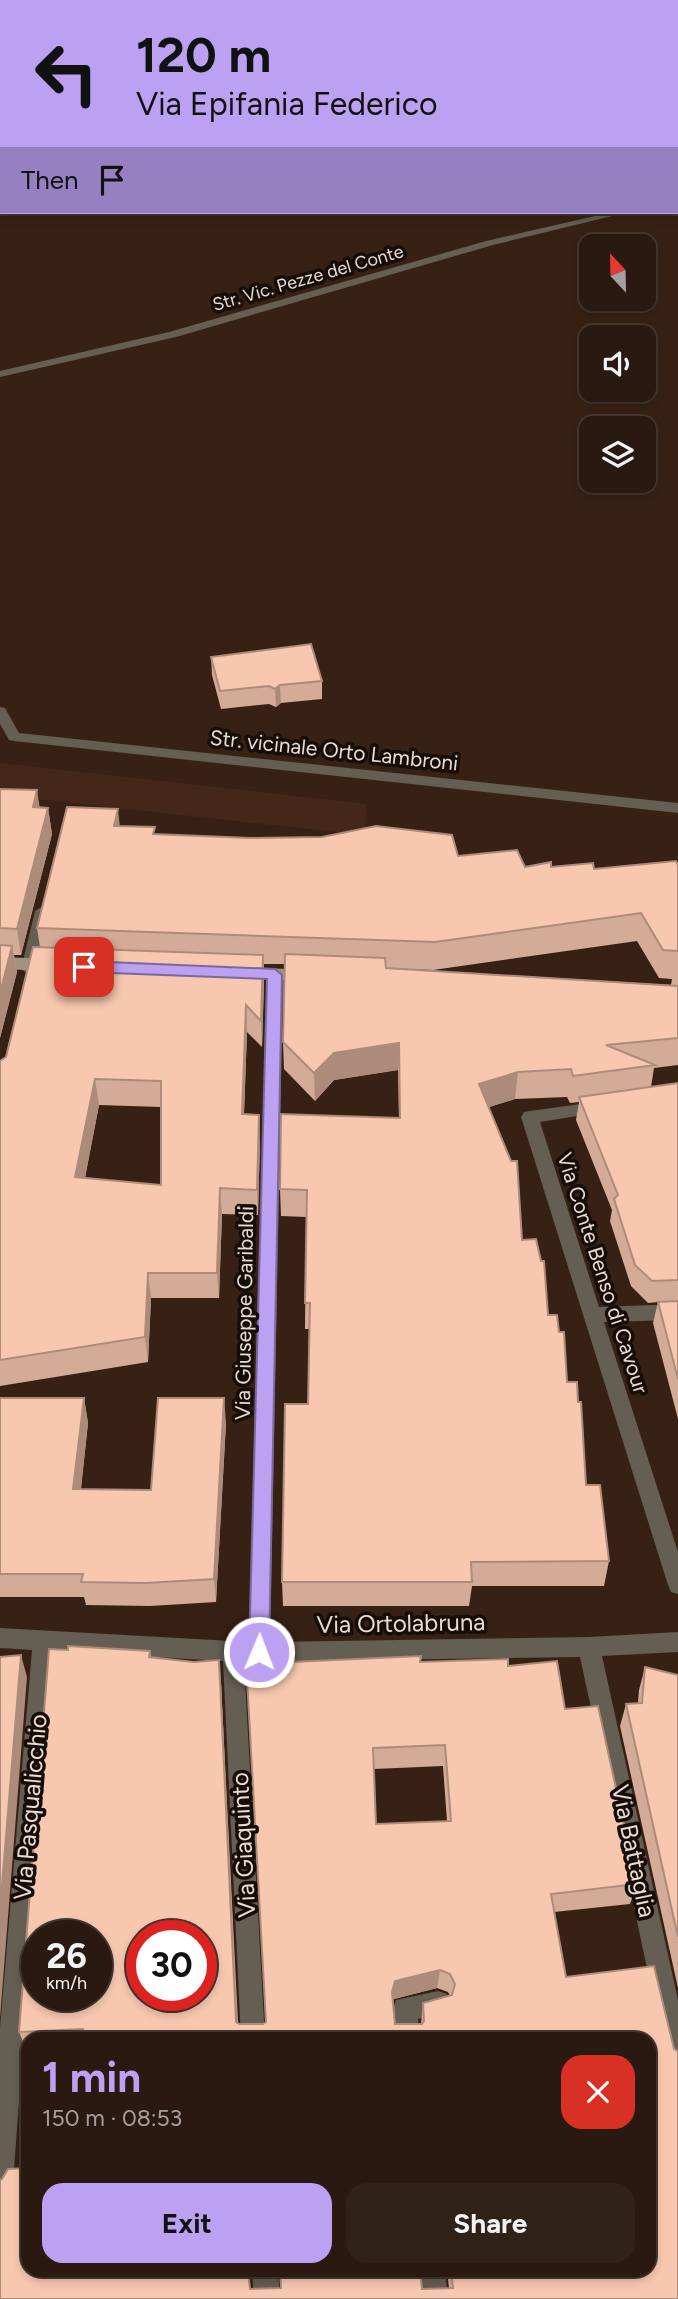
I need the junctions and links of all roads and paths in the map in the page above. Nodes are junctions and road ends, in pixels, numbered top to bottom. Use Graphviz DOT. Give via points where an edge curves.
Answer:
graph roads {
  1 [pos="615,214"];
  2 [pos="0,373"];
  3 [pos="0,711"];
  4 [pos="678,808"];
  5 [pos="45,901"];
  6 [pos="0,963"];
  7 [pos="30,964"];
  8 [pos="71,966"];
  9 [pos="220,972"];
  10 [pos="275,975"];
  11 [pos="328,977"];
  12 [pos="23,990"];
  13 [pos="624,1104"];
  14 [pos="678,1312"];
  15 [pos="592,1315"];
  16 [pos="678,1586"];
  17 [pos="0,1638"];
  18 [pos="43,1642"];
  19 [pos="678,1642"];
  20 [pos="589,1647"];
  21 [pos="233,1652"];
  22 [pos="259,1652"];
  23 [pos="438,2003"];
  24 [pos="253,2032"];
  25 [pos="407,2032"];
  26 [pos="678,2056"];
  27 [pos="0,2182"];
  28 [pos="265,2277"];
  29 [pos="433,2277"];
  30 [pos="267,2299"];
  31 [pos="435,2299"];
  1 -- 2 [label="street, Str. Vic. Pezze del Conte" via="490,243 172,335"];
  3 -- 4 [label="street, Str. vicinale Orto Lambroni" via="14,737"];
  5 -- 7 [label="street"];
  6 -- 7 [label="main road"];
  7 -- 8 [label="main road"];
  7 -- 12 [label="street"];
  9 -- 10 [label="main road"];
  10 -- 11 [label="main road"];
  10 -- 22 [label="street, Via Giuseppe Garibaldi"];
  13 -- 15 [label="street, Via Conte Benso di Cavour" via="530,1117"];
  14 -- 15 [label="street"];
  15 -- 16 [label="street, Via Conte Benso di Cavour"];
  17 -- 18 [label="street, Via Ortolabruna"];
  18 -- 21 [label="street, Via Ortolabruna"];
  18 -- 27 [label="street, Via Pasqualicchio"];
  19 -- 20 [label="street, Via Ortolabruna"];
  20 -- 22 [label="street, Via Ortolabruna"];
  20 -- 26 [label="street, Via Battaglia"];
  21 -- 22 [label="street, Via Ortolabruna"];
  21 -- 24 [label="street, Via Giaquinto"];
  23 -- 25 [label="street" via="405,2009"];
  28 -- 30 [label="street"];
  29 -- 31 [label="street"];
}
